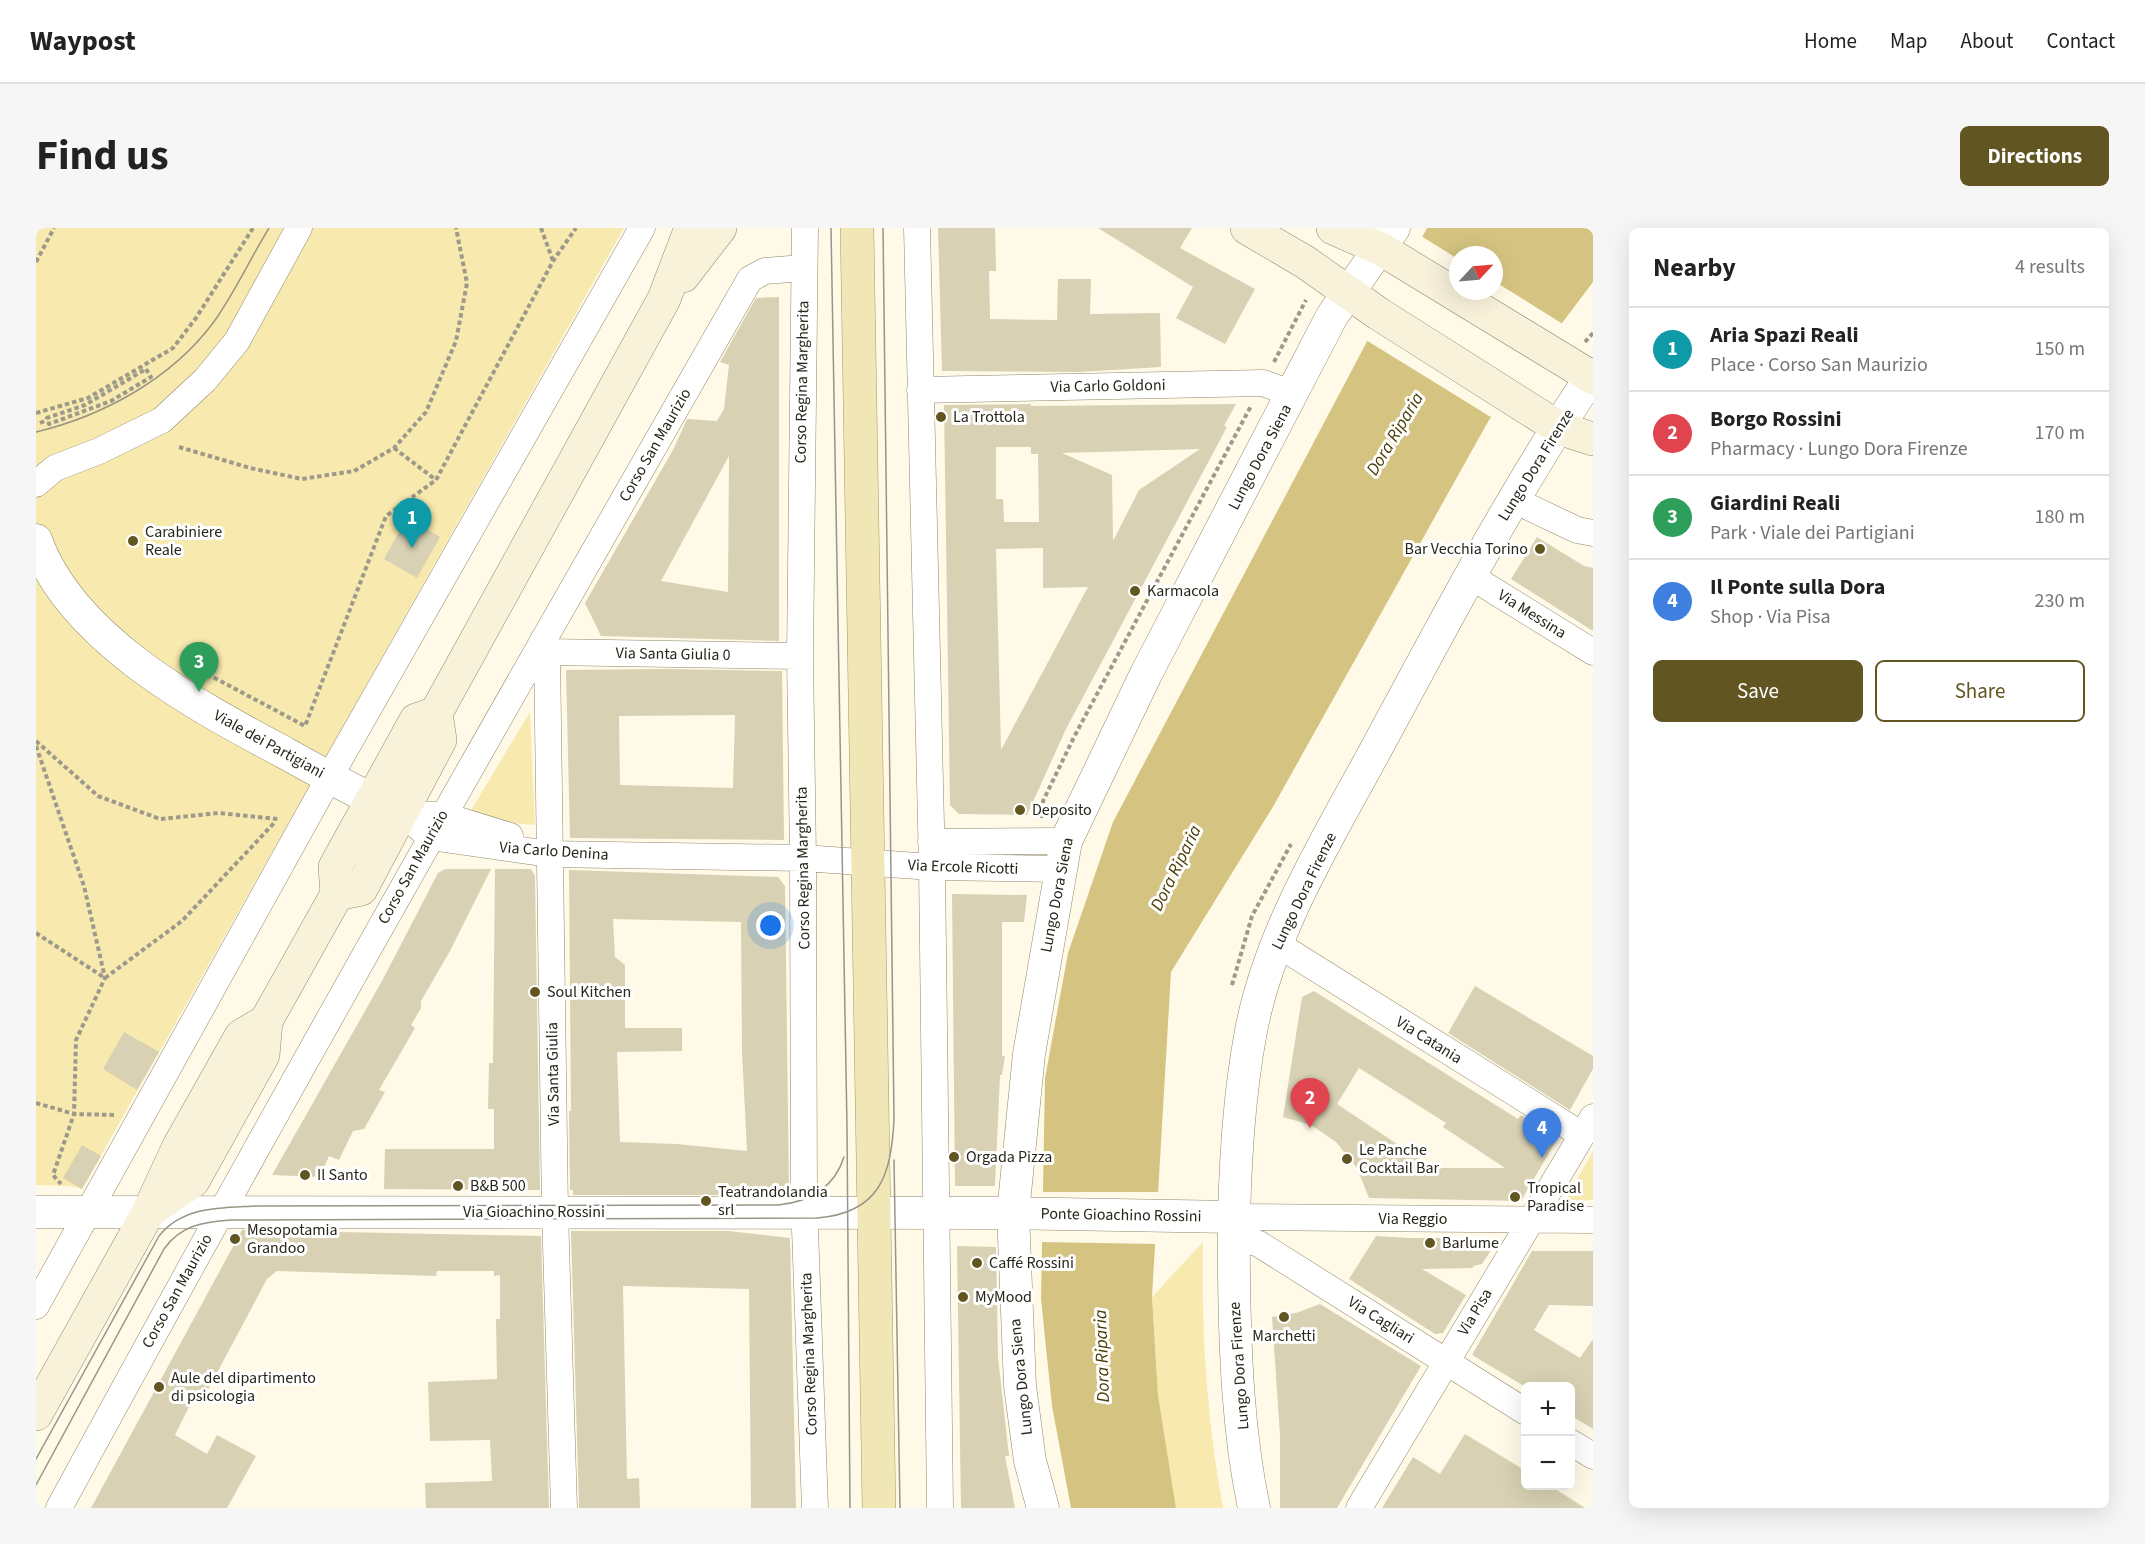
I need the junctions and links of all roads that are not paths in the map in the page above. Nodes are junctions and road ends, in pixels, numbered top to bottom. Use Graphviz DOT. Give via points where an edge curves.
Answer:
graph roads {
  1 [pos="299,228"];
  2 [pos="642,228"];
  3 [pos="692,228"];
  4 [pos="720,228"];
  5 [pos="805,228"];
  6 [pos="857,228"];
  7 [pos="917,228"];
  8 [pos="1247,228"];
  9 [pos="1333,228"];
  10 [pos="1394,247"];
  11 [pos="803,268"];
  12 [pos="1348,292"];
  13 [pos="664,299"];
  14 [pos="1587,369"];
  15 [pos="920,390"];
  16 [pos="1293,394"];
  17 [pos="1544,417"];
  18 [pos="1593,439"];
  19 [pos="1593,451"];
  20 [pos="36,484"];
  21 [pos="1514,500"];
  22 [pos="1593,533"];
  23 [pos="36,540"];
  24 [pos="36,569"];
  25 [pos="1470,576"];
  26 [pos="64,590"];
  27 [pos="545,646"];
  28 [pos="1593,652"];
  29 [pos="800,656"];
  30 [pos="436,713"];
  31 [pos="329,778"];
  32 [pos="371,800"];
  33 [pos="402,813"];
  34 [pos="436,826"];
  35 [pos="1056,844"];
  36 [pos="549,848"];
  37 [pos="931,854"];
  38 [pos="804,858"];
  39 [pos="867,863"];
  40 [pos="337,894"];
  41 [pos="1277,944"];
  42 [pos="1590,1124"];
  43 [pos="78,1202"];
  44 [pos="149,1211"];
  45 [pos="36,1212"];
  46 [pos="555,1212"];
  47 [pos="804,1212"];
  48 [pos="874,1212"];
  49 [pos="219,1213"];
  50 [pos="935,1213"];
  51 [pos="1022,1213"];
  52 [pos="1532,1220"];
  53 [pos="1593,1220"];
  54 [pos="1225,1223"];
  55 [pos="36,1306"];
  56 [pos="1446,1361"];
  57 [pos="1521,1410"];
  58 [pos="36,1414"];
  59 [pos="1575,1445"];
  60 [pos="1593,1456"];
  61 [pos="59,1508"];
  62 [pos="564,1508"];
  63 [pos="815,1508"];
  64 [pos="879,1508"];
  65 [pos="939,1508"];
  66 [pos="1043,1508"];
  67 [pos="1254,1508"];
  68 [pos="1359,1508"];
  1 -- 20 [label="street" via="237,341 204,380 162,420 55,468"];
  2 -- 31 [label="street"];
  3 -- 13 [label="main road"];
  4 -- 13 [label="main road"];
  5 -- 11 [label="street, Corso Regina Margherita"];
  6 -- 39 [label="main road"];
  7 -- 15 [label="street"];
  8 -- 12 [label="main road"];
  9 -- 10 [label="main road"];
  10 -- 12 [label="street, Lungo Dora Siena"];
  10 -- 14 [label="main road" via="1456,296"];
  11 -- 27 [label="street, Corso San Maurizio" via="765,271 750,279"];
  11 -- 29 [label="street, Corso Regina Margherita"];
  12 -- 16 [label="street, Lungo Dora Siena"];
  12 -- 17 [label="main road"];
  13 -- 30 [label="main road"];
  14 -- 17 [label="street, Lungo Dora Firenze"];
  15 -- 16 [label="street, Via Carlo Goldoni" via="1263,383"];
  15 -- 37 [label="street"];
  16 -- 35 [label="street, Lungo Dora Siena"];
  17 -- 18 [label="main road"];
  17 -- 19 [label="street"];
  17 -- 21 [label="street, Lungo Dora Firenze"];
  21 -- 22 [label="street" via="1577,530"];
  21 -- 25 [label="street, Lungo Dora Firenze"];
  23 -- 26 [label="street, Viale dei Partigiani" via="45,563"];
  24 -- 26 [label="street, Viale dei Partigiani"];
  25 -- 28 [label="street, Via Messina"];
  25 -- 41 [label="street, Lungo Dora Firenze" via="1306,881"];
  26 -- 31 [label="street, Viale dei Partigiani" via="103,635 149,671"];
  27 -- 29 [label="street, Via Santa Giulia 0"];
  27 -- 34 [label="street, Corso San Maurizio"];
  27 -- 36 [label="street, Via Santa Giulia"];
  29 -- 38 [label="street, Corso Regina Margherita"];
  30 -- 32 [label="main road" via="416,720"];
  30 -- 33 [label="main road" via="440,740"];
  31 -- 32 [label="street, Viale dei Partigiani"];
  31 -- 43 [label="street"];
  32 -- 33 [label="street, Viale dei Partigiani"];
  32 -- 40 [label="main road" via="335,867"];
  33 -- 34 [label="street, Via Carlo Denina"];
  33 -- 40 [label="main road" via="361,889"];
  34 -- 36 [label="street, Via Carlo Denina"];
  34 -- 49 [label="street, Corso San Maurizio"];
  35 -- 37 [label="street, Via Ercole Ricotti"];
  35 -- 51 [label="street, Lungo Dora Siena" via="1029,1054"];
  36 -- 38 [label="street, Via Carlo Denina"];
  36 -- 46 [label="street, Via Santa Giulia"];
  37 -- 39 [label="street, Via Ercole Ricotti"];
  37 -- 50 [label="street"];
  38 -- 39 [label="street, Via Carlo Denina"];
  38 -- 47 [label="street, Corso Regina Margherita"];
  39 -- 48 [label="main road"];
  40 -- 44 [label="main road" via="266,1021 242,1036 175,1154"];
  41 -- 42 [label="street, Via Catania"];
  41 -- 54 [label="street, Lungo Dora Firenze" via="1251,1031"];
  42 -- 52 [label="street, Via Pisa"];
  43 -- 44 [label="street, Via Gioachino Rossini"];
  43 -- 45 [label="street, Via Gioachino Rossini"];
  43 -- 55 [label="street"];
  44 -- 49 [label="street, Via Gioachino Rossini"];
  44 -- 58 [label="main road"];
  46 -- 47 [label="street, Via Gioachino Rossini"];
  46 -- 49 [label="street, Via Gioachino Rossini"];
  46 -- 62 [label="street, Via Santa Giulia"];
  47 -- 48 [label="street, Via Gioachino Rossini"];
  47 -- 63 [label="street, Corso Regina Margherita"];
  48 -- 50 [label="street, Via Gioachino Rossini"];
  48 -- 64 [label="main road"];
  49 -- 61 [label="street, Corso San Maurizio"];
  50 -- 51 [label="street, Via Gioachino Rossini"];
  50 -- 65 [label="street"];
  51 -- 54 [label="street, Ponte Gioachino Rossini"];
  51 -- 66 [label="street, Lungo Dora Siena" via="1020,1386 1030,1461"];
  52 -- 53 [label="street, Via Reggio"];
  52 -- 54 [label="street, Via Reggio"];
  52 -- 56 [label="street, Via Pisa"];
  54 -- 56 [label="street, Via Cagliari"];
  54 -- 67 [label="street, Lungo Dora Firenze"];
  56 -- 57 [label="street, Via Cagliari"];
  56 -- 68 [label="street, Via Pisa"];
  59 -- 60 [label="street"];
}
